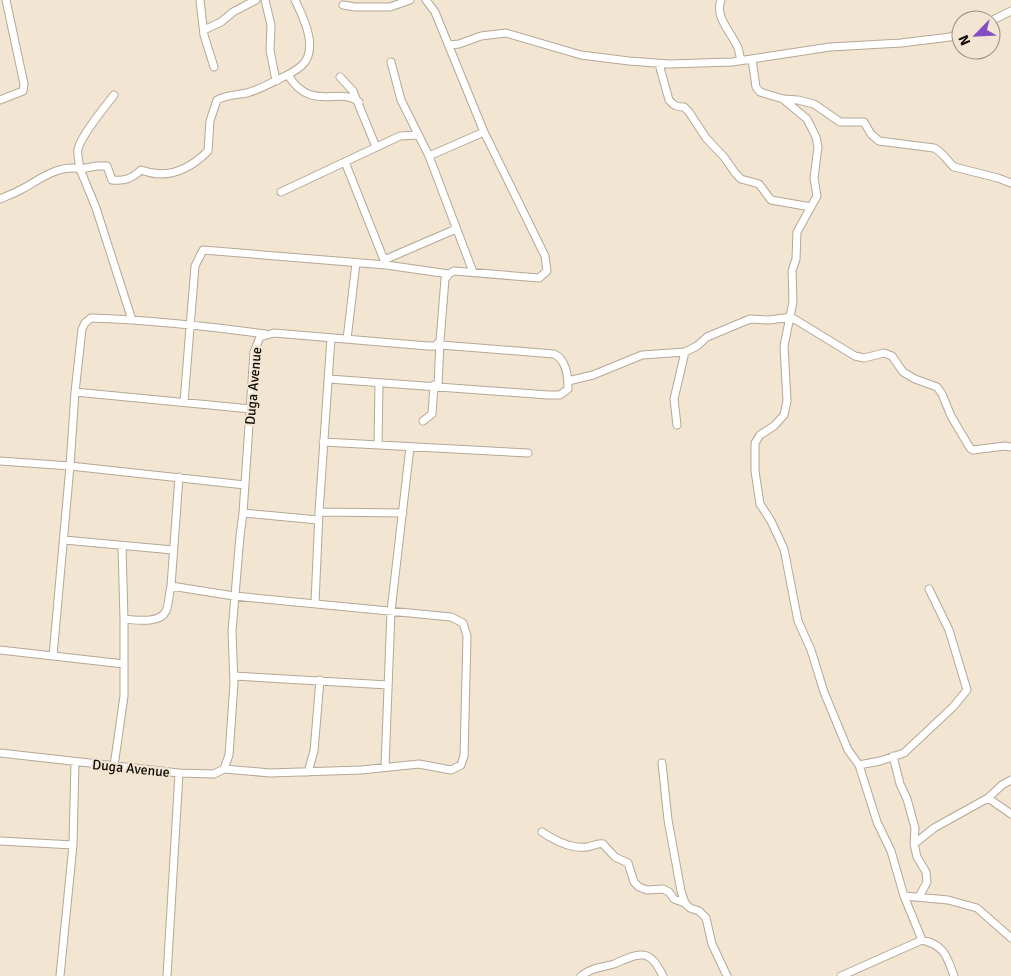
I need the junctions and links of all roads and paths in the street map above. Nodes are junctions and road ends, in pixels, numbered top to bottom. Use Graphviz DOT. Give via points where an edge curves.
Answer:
graph roads {
  1 [pos="6,0"];
  2 [pos="200,0"];
  3 [pos="256,0"];
  4 [pos="265,0"];
  5 [pos="295,0"];
  6 [pos="410,0"];
  7 [pos="426,0"];
  8 [pos="721,0"];
  9 [pos="343,5"];
  10 [pos="204,30"];
  11 [pos="951,37"];
  12 [pos="449,45"];
  13 [pos="752,59"];
  14 [pos="740,60"];
  15 [pos="391,62"];
  16 [pos="660,64"];
  17 [pos="214,67"];
  18 [pos="288,75"];
  19 [pos="340,77"];
  20 [pos="276,81"];
  21 [pos="114,96"];
  22 [pos="783,99"];
  23 [pos="0,100"];
  24 [pos="359,102"];
  25 [pos="484,132"];
  26 [pos="417,135"];
  27 [pos="376,147"];
  28 [pos="429,156"];
  29 [pos="345,162"];
  30 [pos="80,169"];
  31 [pos="1011,183"];
  32 [pos="281,192"];
  33 [pos="0,199"];
  34 [pos="812,207"];
  35 [pos="456,229"];
  36 [pos="356,263"];
  37 [pos="385,263"];
  38 [pos="473,272"];
  39 [pos="449,274"];
  40 [pos="791,316"];
  41 [pos="132,320"];
  42 [pos="190,324"];
  43 [pos="266,334"];
  44 [pos="331,338"];
  45 [pos="347,339"];
  46 [pos="440,343"];
  47 [pos="685,352"];
  48 [pos="329,379"];
  49 [pos="568,381"];
  50 [pos="378,383"];
  51 [pos="436,386"];
  52 [pos="75,392"];
  53 [pos="184,402"];
  54 [pos="251,409"];
  55 [pos="424,421"];
  56 [pos="676,425"];
  57 [pos="323,442"];
  58 [pos="378,445"];
  59 [pos="410,446"];
  60 [pos="1011,448"];
  61 [pos="528,452"];
  62 [pos="0,461"];
  63 [pos="70,466"];
  64 [pos="179,477"];
  65 [pos="245,485"];
  66 [pos="244,513"];
  67 [pos="403,513"];
  68 [pos="318,516"];
  69 [pos="64,540"];
  70 [pos="122,546"];
  71 [pos="173,550"];
  72 [pos="171,586"];
  73 [pos="929,589"];
  74 [pos="234,596"];
  75 [pos="315,603"];
  76 [pos="391,611"];
  77 [pos="124,620"];
  78 [pos="0,650"];
  79 [pos="53,656"];
  80 [pos="124,664"];
  81 [pos="234,676"];
  82 [pos="320,680"];
  83 [pos="388,685"];
  84 [pos="0,753"];
  85 [pos="893,756"];
  86 [pos="76,762"];
  87 [pos="662,763"];
  88 [pos="859,765"];
  89 [pos="114,766"];
  90 [pos="385,768"];
  91 [pos="224,770"];
  92 [pos="308,772"];
  93 [pos="179,773"];
  94 [pos="1011,780"];
  95 [pos="988,798"];
  96 [pos="1011,814"];
  97 [pos="542,832"];
  98 [pos="0,842"];
  99 [pos="914,844"];
  100 [pos="73,845"];
  101 [pos="904,896"];
  102 [pos="919,898"];
  103 [pos="684,903"];
  104 [pos="1011,938"];
  105 [pos="922,940"];
  106 [pos="60,976"];
  107 [pos="167,976"];
  108 [pos="580,976"];
  109 [pos="663,976"];
  110 [pos="727,976"];
  111 [pos="841,976"];
  112 [pos="954,976"];
  1 -- 23 [label="street" via="24,84 23,91"];
  2 -- 10 [label="street"];
  3 -- 10 [label="street"];
  4 -- 20 [label="street"];
  5 -- 18 [label="street" via="310,45 306,61"];
  6 -- 9 [label="street" via="390,7"];
  7 -- 12 [label="street" via="435,12"];
  8 -- 14 [label="street" via="719,9"];
  10 -- 17 [label="street"];
  11 -- 13 [label="street" via="830,47"];
  12 -- 16 [label="street" via="506,33 581,54"];
  12 -- 25 [label="street"];
  13 -- 14 [label="street"];
  13 -- 22 [label="street" via="756,87 760,92"];
  14 -- 16 [label="street"];
  15 -- 26 [label="street" via="401,100"];
  16 -- 34 [label="street" via="669,100 689,112 706,138 741,179 759,184 771,200"];
  18 -- 20 [label="street"];
  18 -- 24 [label="street" via="292,82 312,96 350,98"];
  19 -- 24 [label="street"];
  20 -- 30 [label="street" via="247,93 217,100 210,121 208,151 201,159 175,173 151,174 141,170 124,181 112,180 107,166"];
  21 -- 30 [label="street" via="78,147"];
  22 -- 31 [label="street" via="814,104 840,122 864,122 879,141 934,148 942,152 954,167"];
  22 -- 34 [label="street" via="807,119 816,137 814,178 817,196"];
  24 -- 27 [label="street"];
  25 -- 28 [label="street"];
  25 -- 38 [label="street" via="545,256 547,270 539,278"];
  26 -- 27 [label="street" via="400,136"];
  26 -- 28 [label="street"];
  27 -- 29 [label="street"];
  28 -- 35 [label="street"];
  29 -- 32 [label="street"];
  29 -- 37 [label="street"];
  30 -- 33 [label="street" via="71,167 51,173"];
  30 -- 41 [label="street"];
  34 -- 40 [label="street" via="797,232"];
  35 -- 37 [label="street"];
  35 -- 38 [label="street"];
  36 -- 37 [label="street"];
  36 -- 42 [label="street" via="202,250 195,266"];
  36 -- 45 [label="street"];
  37 -- 39 [label="street"];
  38 -- 39 [label="street" via="454,271"];
  39 -- 46 [label="street" via="445,279"];
  40 -- 47 [label="street" via="750,320 707,337"];
  40 -- 60 [label="street" via="855,356 864,358 884,353 892,356 903,372 937,387 973,450"];
  40 -- 88 [label="street" via="784,346 787,401 784,415 755,443 756,479 760,504 784,549 798,622 848,750"];
  41 -- 42 [label="street"];
  41 -- 52 [label="street" via="92,318 85,323"];
  42 -- 43 [label="street"];
  42 -- 53 [label="street"];
  43 -- 44 [label="street, Duga Avenue"];
  43 -- 54 [label="street, Duga Avenue" via="260,337 254,352"];
  44 -- 45 [label="street, Duga Avenue"];
  44 -- 48 [label="street"];
  45 -- 46 [label="street, Duga Avenue" via="428,346"];
  46 -- 49 [label="street, Duga Avenue" via="554,354 561,357"];
  46 -- 51 [label="street"];
  47 -- 49 [label="street" via="642,355"];
  47 -- 56 [label="street" via="674,399"];
  48 -- 50 [label="street"];
  48 -- 57 [label="street"];
  49 -- 51 [label="street" via="568,389 560,395"];
  50 -- 51 [label="street"];
  50 -- 58 [label="street"];
  51 -- 55 [label="street" via="432,414"];
  52 -- 53 [label="street"];
  52 -- 63 [label="street"];
  53 -- 54 [label="street"];
  54 -- 65 [label="street, Duga Avenue"];
  57 -- 58 [label="street"];
  57 -- 68 [label="street"];
  58 -- 59 [label="street"];
  59 -- 61 [label="street"];
  59 -- 67 [label="street"];
  62 -- 63 [label="street"];
  63 -- 64 [label="street"];
  63 -- 69 [label="street"];
  64 -- 65 [label="street"];
  64 -- 71 [label="street"];
  65 -- 66 [label="street, Duga Avenue"];
  66 -- 68 [label="street"];
  66 -- 74 [label="street, Duga Avenue"];
  67 -- 68 [label="street"];
  67 -- 76 [label="street"];
  68 -- 75 [label="street"];
  69 -- 70 [label="street"];
  69 -- 79 [label="street"];
  70 -- 71 [label="street"];
  70 -- 77 [label="street"];
  71 -- 72 [label="street"];
  72 -- 74 [label="street"];
  72 -- 77 [label="street" via="166,611 159,618"];
  73 -- 85 [label="street" via="949,630 966,690 953,707 904,753"];
  74 -- 75 [label="street"];
  74 -- 81 [label="street, Duga Avenue"];
  75 -- 76 [label="street"];
  76 -- 83 [label="street"];
  76 -- 90 [label="street" via="451,618 463,623 467,636 464,756 461,765 451,770 419,764"];
  77 -- 80 [label="street"];
  78 -- 79 [label="street"];
  79 -- 80 [label="street"];
  80 -- 89 [label="street" via="124,696"];
  81 -- 82 [label="street"];
  81 -- 91 [label="street, Duga Avenue" via="229,755"];
  82 -- 83 [label="street"];
  82 -- 92 [label="street" via="314,751"];
  83 -- 90 [label="street"];
  84 -- 86 [label="street, Duga Avenue"];
  85 -- 88 [label="street"];
  85 -- 99 [label="street" via="915,828"];
  86 -- 89 [label="street, Duga Avenue"];
  86 -- 100 [label="street"];
  87 -- 103 [label="street" via="668,820"];
  88 -- 101 [label="street"];
  89 -- 93 [label="street, Duga Avenue"];
  90 -- 92 [label="street"];
  91 -- 92 [label="street"];
  91 -- 93 [label="street, Duga Avenue" via="214,774"];
  93 -- 107 [label="street"];
  94 -- 95 [label="street"];
  95 -- 96 [label="street"];
  95 -- 99 [label="street" via="934,828"];
  97 -- 103 [label="street" via="570,845 603,844 615,857 628,863 639,887 663,889"];
  98 -- 100 [label="street"];
  99 -- 102 [label="street" via="927,882"];
  100 -- 106 [label="street"];
  101 -- 102 [label="street"];
  101 -- 105 [label="street"];
  102 -- 104 [label="street" via="948,900 977,908"];
  103 -- 110 [label="street" via="706,918 712,944"];
  105 -- 111 [label="street"];
  105 -- 112 [label="street" via="943,950"];
  108 -- 109 [label="street" via="597,967 641,955 656,962"];
}
